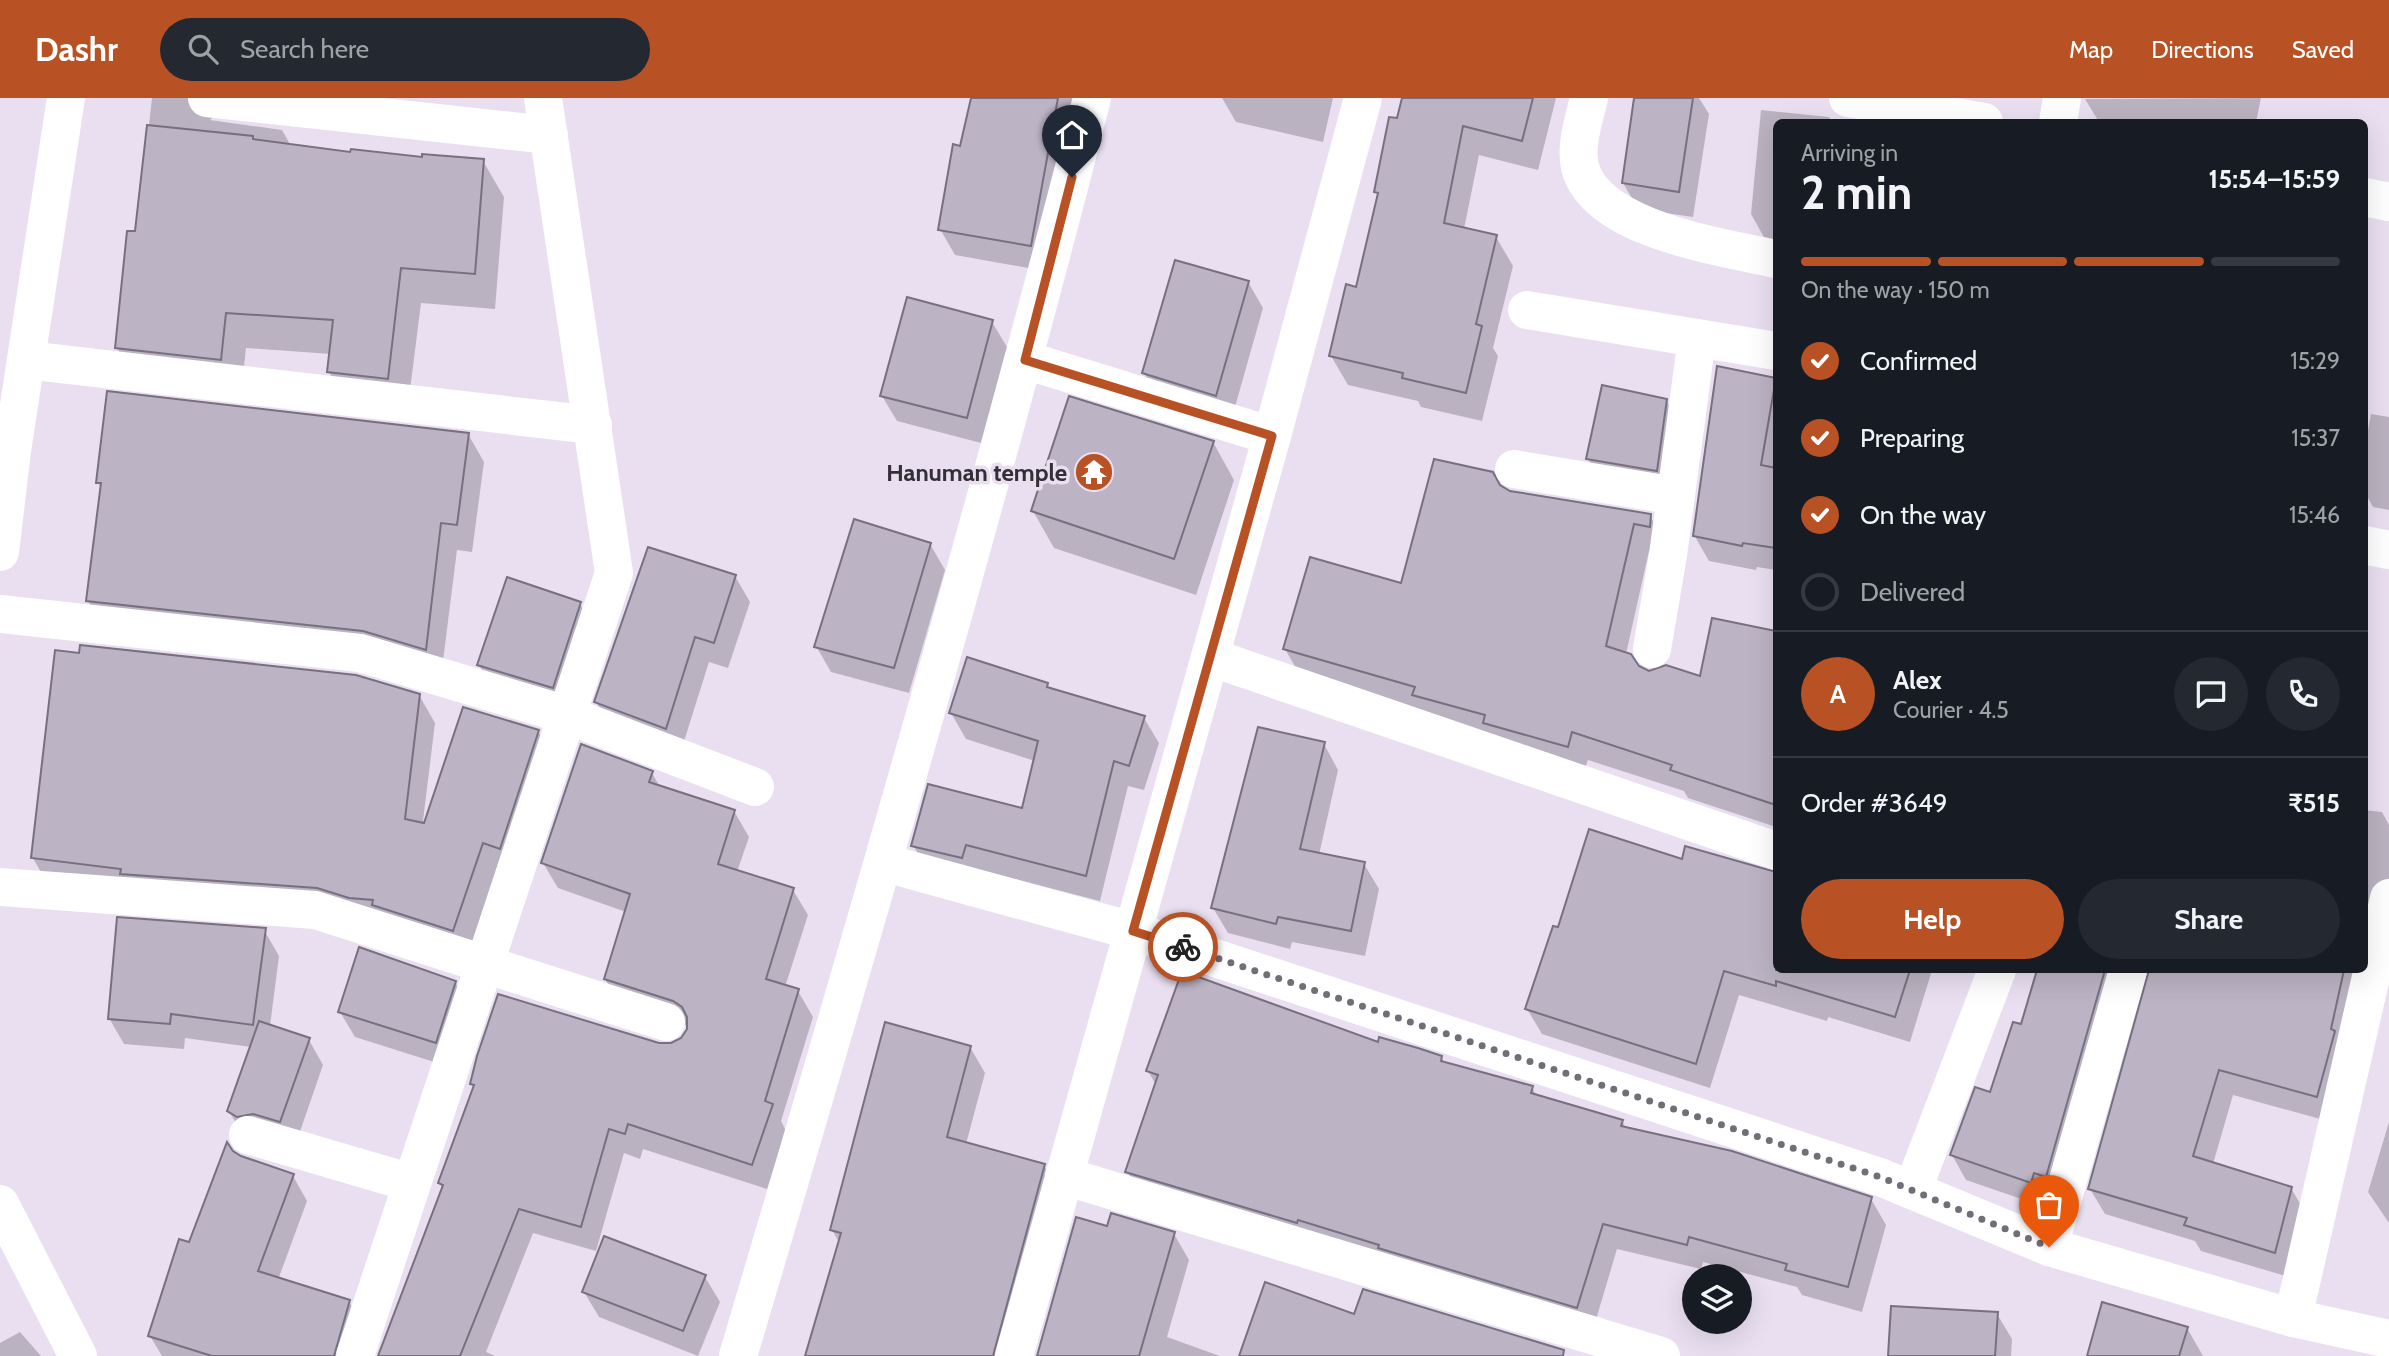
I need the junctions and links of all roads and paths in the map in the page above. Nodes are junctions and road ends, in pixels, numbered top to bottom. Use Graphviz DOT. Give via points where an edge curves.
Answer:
graph roads {
  1 [pos="66,98"];
  2 [pos="207,98"];
  3 [pos="1092,98"];
  4 [pos="1363,98"];
  5 [pos="1589,98"];
  6 [pos="1848,98"];
  7 [pos="2062,98"];
  8 [pos="546,116"];
  9 [pos="1967,119"];
  10 [pos="2058,119"];
  11 [pos="2368,198"];
  12 [pos="2389,202"];
  13 [pos="1773,258"];
  14 [pos="1527,310"];
  15 [pos="1697,338"];
  16 [pos="1773,351"];
  17 [pos="26,360"];
  18 [pos="1025,360"];
  19 [pos="593,425"];
  20 [pos="1272,436"];
  21 [pos="1514,468"];
  22 [pos="1676,496"];
  23 [pos="2368,546"];
  24 [pos="2389,550"];
  25 [pos="0,552"];
  26 [pos="0,614"];
  27 [pos="1652,649"];
  28 [pos="1210,657"];
  29 [pos="567,715"];
  30 [pos="755,787"];
  31 [pos="1773,850"];
  32 [pos="885,863"];
  33 [pos="0,887"];
  34 [pos="2389,898"];
  35 [pos="1133,931"];
  36 [pos="485,964"];
  37 [pos="1996,973"];
  38 [pos="2128,973"];
  39 [pos="666,1022"];
  40 [pos="248,1135"];
  41 [pos="1065,1176"];
  42 [pos="412,1182"];
  43 [pos="1913,1189"];
  44 [pos="0,1204"];
  45 [pos="10,1238"];
  46 [pos="2049,1247"];
  47 [pos="2293,1318"];
  48 [pos="2377,1343"];
  49 [pos="78,1356"];
  50 [pos="355,1356"];
  51 [pos="738,1356"];
  52 [pos="1014,1356"];
  53 [pos="1661,1356"];
  1 -- 17 [label="street"];
  2 -- 8 [label="street"];
  3 -- 18 [label="street"];
  4 -- 20 [label="street"];
  5 -- 13 [label="street" via="1578,153 1581,170 1604,201 1632,221 1675,236"];
  6 -- 9 [label="street"];
  7 -- 10 [label="street"];
  8 -- 19 [label="street"];
  11 -- 12 [label="street"];
  14 -- 15 [label="street"];
  15 -- 16 [label="street"];
  15 -- 22 [label="street"];
  17 -- 19 [label="street"];
  17 -- 25 [label="street"];
  18 -- 20 [label="street"];
  18 -- 32 [label="street"];
  19 -- 29 [label="street" via="614,573"];
  20 -- 28 [label="street"];
  21 -- 22 [label="street"];
  22 -- 27 [label="street"];
  23 -- 24 [label="street"];
  26 -- 29 [label="street" via="360,653"];
  28 -- 31 [label="street"];
  28 -- 35 [label="street"];
  29 -- 30 [label="street"];
  29 -- 36 [label="street"];
  32 -- 35 [label="street"];
  32 -- 51 [label="street"];
  33 -- 36 [label="street" via="315,910"];
  34 -- 47 [label="street"];
  35 -- 41 [label="street"];
  35 -- 43 [label="street"];
  36 -- 39 [label="street"];
  36 -- 42 [label="street"];
  37 -- 43 [label="street"];
  38 -- 46 [label="street"];
  40 -- 42 [label="street"];
  41 -- 52 [label="street"];
  41 -- 53 [label="street"];
  42 -- 50 [label="street"];
  43 -- 46 [label="street"];
  44 -- 45 [label="street"];
  45 -- 49 [label="street"];
  46 -- 47 [label="street"];
  47 -- 48 [label="street"];
}
